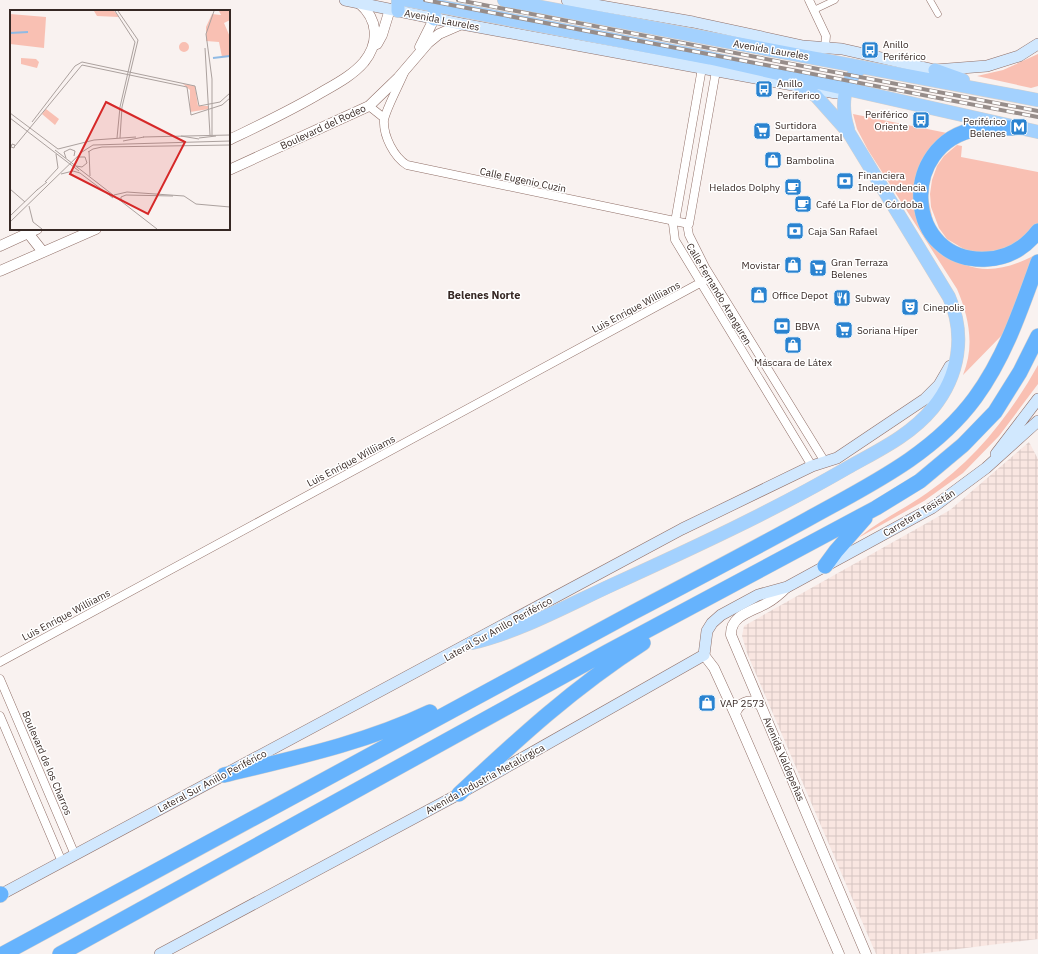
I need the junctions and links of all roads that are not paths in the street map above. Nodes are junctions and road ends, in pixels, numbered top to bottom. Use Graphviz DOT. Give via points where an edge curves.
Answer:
graph roads {
  1 [pos="345,0"];
  2 [pos="406,0"];
  3 [pos="504,0"];
  4 [pos="567,0"];
  5 [pos="809,0"];
  6 [pos="835,0"];
  7 [pos="930,0"];
  8 [pos="359,3"];
  9 [pos="395,6"];
  10 [pos="434,8"];
  11 [pos="814,10"];
  12 [pos="938,14"];
  13 [pos="462,24"];
  14 [pos="1038,44"];
  15 [pos="825,48"];
  16 [pos="372,49"];
  17 [pos="416,56"];
  18 [pos="862,67"];
  19 [pos="702,68"];
  20 [pos="935,70"];
  21 [pos="405,71"];
  22 [pos="716,71"];
  23 [pos="800,86"];
  24 [pos="846,90"];
  25 [pos="993,91"];
  26 [pos="1038,100"];
  27 [pos="369,106"];
  28 [pos="384,118"];
  29 [pos="1014,128"];
  30 [pos="1038,132"];
  31 [pos="849,133"];
  32 [pos="230,140"];
  33 [pos="230,170"];
  34 [pos="675,222"];
  35 [pos="689,224"];
  36 [pos="35,230"];
  37 [pos="94,230"];
  38 [pos="1038,231"];
  39 [pos="28,233"];
  40 [pos="0,246"];
  41 [pos="43,252"];
  42 [pos="1038,262"];
  43 [pos="0,271"];
  44 [pos="711,277"];
  45 [pos="700,283"];
  46 [pos="958,331"];
  47 [pos="1038,336"];
  48 [pos="773,376"];
  49 [pos="761,383"];
  50 [pos="1038,399"];
  51 [pos="1038,421"];
  52 [pos="825,462"];
  53 [pos="812,466"];
  54 [pos="986,468"];
  55 [pos="876,508"];
  56 [pos="825,566"];
  57 [pos="787,587"];
  58 [pos="703,600"];
  59 [pos="632,613"];
  60 [pos="472,643"];
  61 [pos="704,655"];
  62 [pos="0,662"];
  63 [pos="0,679"];
  64 [pos="760,705"];
  65 [pos="735,714"];
  66 [pos="0,716"];
  67 [pos="224,775"];
  68 [pos="459,794"];
  69 [pos="75,855"];
  70 [pos="62,862"];
  71 [pos="0,895"];
  72 [pos="3,954"];
  73 [pos="60,954"];
  74 [pos="160,954"];
  75 [pos="839,954"];
  76 [pos="866,954"];
  1 -- 8 [label="main road, Avenida Laureles"];
  2 -- 10 [label="main road, Avenida Laureles"];
  3 -- 18 [label="main road, Avenida Laureles"];
  4 -- 15 [label="main road, Avenida Laureles" via="693,22 803,46"];
  5 -- 11 [label="street"];
  6 -- 11 [label="street"];
  7 -- 12 [label="street"];
  8 -- 9 [label="main road, Avenida Laureles"];
  8 -- 16 [label="street" via="370,16 375,28 376,42"];
  9 -- 10 [label="main road, Avenida Laureles"];
  9 -- 16 [label="street" via="382,35"];
  10 -- 13 [label="main road, Avenida Laureles"];
  10 -- 17 [label="street"];
  10 -- 24 [label="main road, Avenida Laureles" via="710,58"];
  11 -- 15 [label="street" via="826,36"];
  13 -- 17 [label="street, Boulevard del Rodeo" via="439,34"];
  13 -- 19 [label="main road, Avenida Laureles"];
  14 -- 20 [label="main road, Avenida Laureles" via="1019,56 987,66"];
  15 -- 20 [label="main road, Avenida Laureles" via="842,49"];
  16 -- 32 [label="street" via="359,67 337,83 292,110"];
  17 -- 21 [label="street, Boulevard del Rodeo"];
  18 -- 24 [label="main road" via="849,79"];
  18 -- 25 [label="main road, Avenida Laureles"];
  19 -- 22 [label="main road, Avenida Laureles"];
  19 -- 34 [label="street, Calle Fernando Aranguren"];
  20 -- 25 [label="main road"];
  21 -- 27 [label="street, Boulevard del Rodeo"];
  21 -- 28 [label="street"];
  22 -- 23 [label="main road, Avenida Laureles"];
  22 -- 35 [label="street, Calle Fernando Aranguren"];
  23 -- 24 [label="main road, Avenida Laureles" via="836,93"];
  23 -- 31 [label="main road" via="823,104"];
  24 -- 29 [label="main road, Avenida Laureles"];
  24 -- 31 [label="main road" via="844,112"];
  25 -- 26 [label="main road, Avenida Laureles"];
  27 -- 28 [label="street"];
  27 -- 33 [label="street, Boulevard del Rodeo"];
  28 -- 34 [label="street, Calle Eugenio Cuzin" via="395,154 407,165"];
  29 -- 30 [label="main road, Avenida Laureles"];
  29 -- 38 [label="highway" via="977,129 946,142 930,159 923,174 921,213 939,242 954,254 973,260 997,259 1018,251"];
  31 -- 46 [label="main road" via="949,297 954,308"];
  34 -- 35 [label="street, Calle Eugenio Cuzin"];
  34 -- 45 [label="street, Calle Fernando Aranguren" via="675,240"];
  35 -- 44 [label="street, Calle Fernando Aranguren" via="688,235"];
  36 -- 39 [label="street"];
  37 -- 41 [label="street"];
  39 -- 40 [label="street"];
  39 -- 41 [label="street"];
  41 -- 43 [label="street"];
  42 -- 59 [label="highway" via="996,366 946,432 878,481"];
  44 -- 45 [label="street, Luis Enrique Williiams"];
  44 -- 48 [label="street, Calle Fernando Aranguren"];
  45 -- 49 [label="street, Calle Fernando Aranguren"];
  45 -- 62 [label="street, Luis Enrique Williiams"];
  46 -- 52 [label="main road, Lateral Sur Anillo Periférico" via="953,360 933,392 837,458"];
  46 -- 60 [label="main road" via="956,362 944,392 927,415 898,439 733,530 511,632"];
  47 -- 55 [label="highway" via="1020,372 995,412 920,482"];
  48 -- 49 [label="street"];
  48 -- 52 [label="street, Calle Fernando Aranguren"];
  49 -- 53 [label="street, Calle Fernando Aranguren"];
  50 -- 54 [label="main road"];
  51 -- 54 [label="main road, Carretera Tesistán"];
  52 -- 53 [label="main road, Lateral Sur Anillo Periférico"];
  53 -- 60 [label="main road, Lateral Sur Anillo Periférico" via="682,529"];
  54 -- 56 [label="main road, Carretera Tesistán" via="932,508"];
  55 -- 56 [label="highway"];
  55 -- 58 [label="highway"];
  56 -- 57 [label="main road, Carretera Tesistán"];
  57 -- 61 [label="main road" via="758,595 716,619 707,631"];
  57 -- 64 [label="street, Avenida Valdepeñas" via="773,600 736,619 732,627 732,639"];
  58 -- 68 [label="highway" via="576,689"];
  58 -- 73 [label="highway"];
  59 -- 67 [label="highway" via="400,726 356,741"];
  59 -- 72 [label="highway"];
  60 -- 67 [label="main road, Lateral Sur Anillo Periférico"];
  61 -- 65 [label="street" via="714,668"];
  61 -- 68 [label="main road, Avenida Industria Metalúrgica"];
  63 -- 69 [label="street, Boulevard de los Charros"];
  64 -- 65 [label="street" via="753,701 745,702 739,706"];
  64 -- 76 [label="street, Avenida Valdepeñas"];
  65 -- 75 [label="street"];
  66 -- 70 [label="street"];
  67 -- 69 [label="main road, Lateral Sur Anillo Periférico"];
  68 -- 74 [label="main road, Avenida Industria Metalúrgica"];
  69 -- 70 [label="main road, Lateral Sur Anillo Periférico"];
  70 -- 71 [label="main road, Lateral Sur Anillo Periférico"];
}
